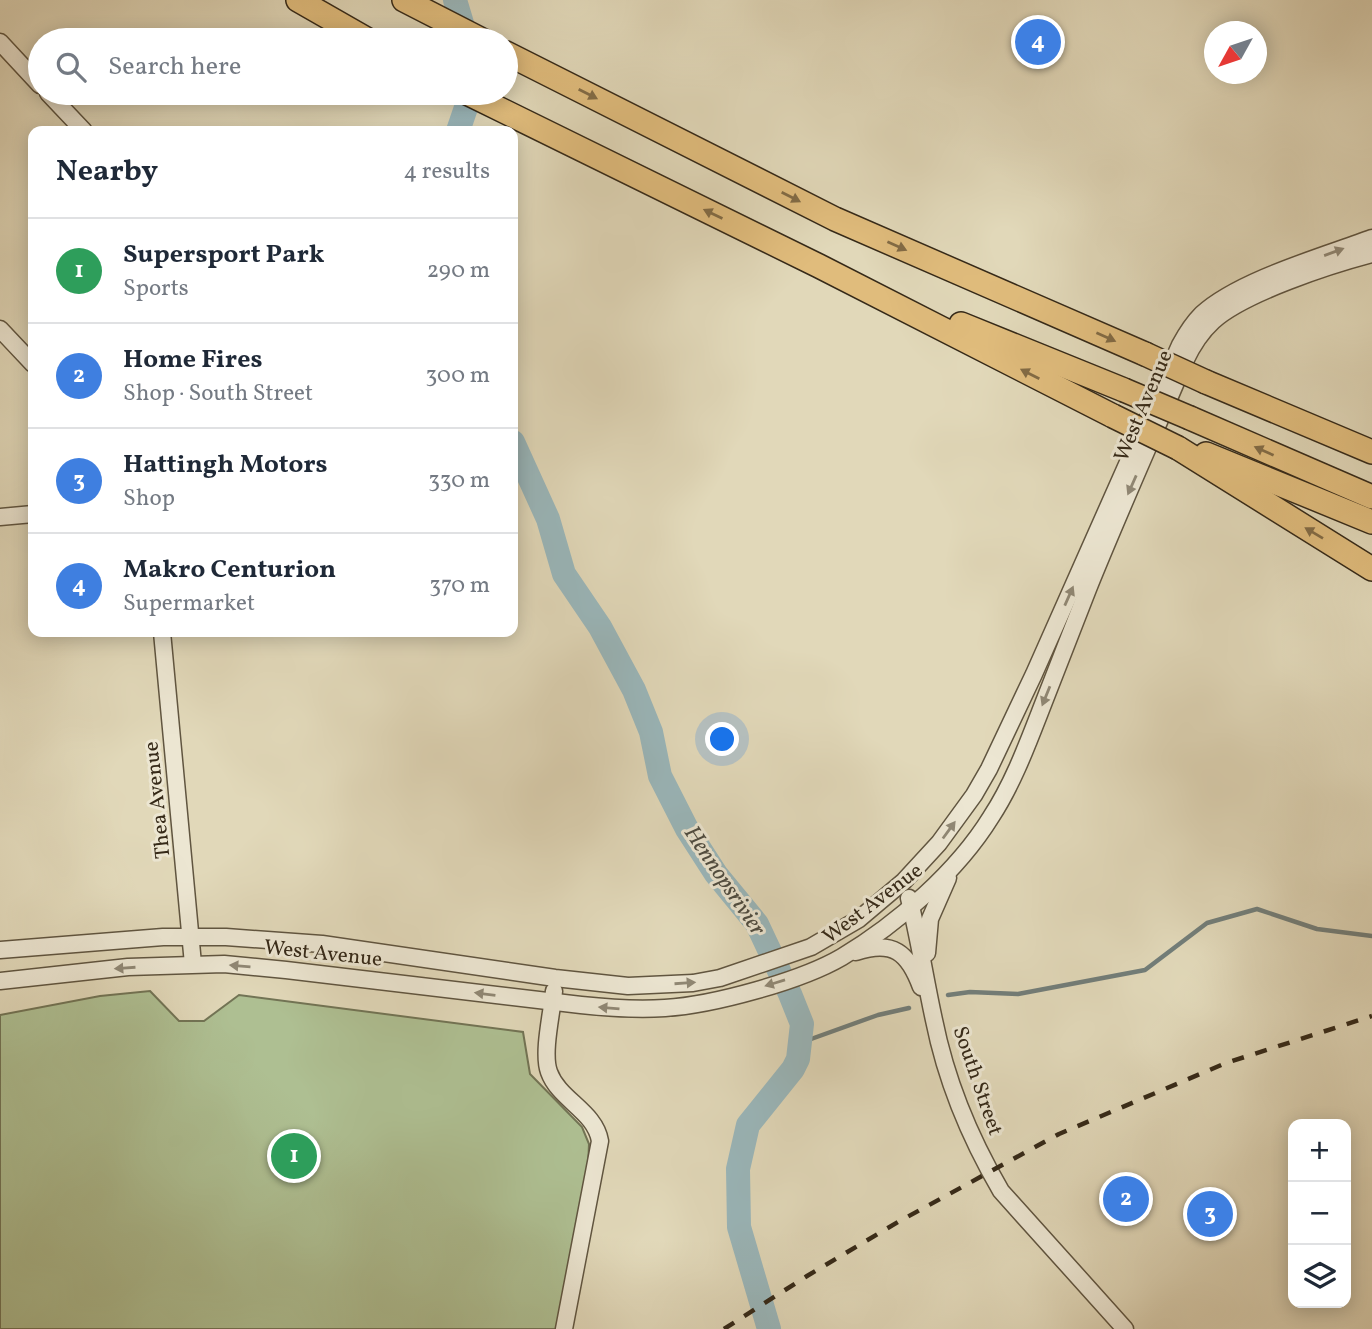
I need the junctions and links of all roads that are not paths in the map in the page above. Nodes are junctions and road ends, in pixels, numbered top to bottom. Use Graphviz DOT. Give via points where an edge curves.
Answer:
graph roads {
  1 [pos="298,0"];
  2 [pos="405,1"];
  3 [pos="347,28"];
  4 [pos="458,28"];
  5 [pos="0,42"];
  6 [pos="518,59"];
  7 [pos="28,72"];
  8 [pos="59,105"];
  9 [pos="491,105"];
  10 [pos="79,126"];
  11 [pos="1372,238"];
  12 [pos="1372,254"];
  13 [pos="818,266"];
  14 [pos="0,330"];
  15 [pos="28,360"];
  16 [pos="1178,449"];
  17 [pos="1372,452"];
  18 [pos="1372,497"];
  19 [pos="28,514"];
  20 [pos="0,517"];
  21 [pos="1372,522"];
  22 [pos="1372,569"];
  23 [pos="162,637"];
  24 [pos="955,864"];
  25 [pos="904,881"];
  26 [pos="911,906"];
  27 [pos="191,937"];
  28 [pos="0,950"];
  29 [pos="841,957"];
  30 [pos="193,964"];
  31 [pos="925,971"];
  32 [pos="555,978"];
  33 [pos="0,981"];
  34 [pos="553,1002"];
  35 [pos="934,1023"];
  36 [pos="564,1329"];
  37 [pos="1125,1329"];
  1 -- 3 [label="highway"];
  2 -- 4 [label="highway"];
  5 -- 7 [label="street"];
  6 -- 17 [label="highway, one-way, bridge" via="835,219"];
  8 -- 10 [label="street"];
  13 -- 9 [label="highway, one-way"];
  25 -- 11 [label="street, West Avenue, one-way" via="939,843 989,769 1189,328 1216,303 1241,289"];
  12 -- 24 [label="street, West Avenue, one-way" via="1246,299 1200,334 1102,555 1016,770 992,816"];
  16 -- 13 [label="highway, one-way, bridge"];
  18 -- 13 [label="highway, one-way, bridge"];
  14 -- 15 [label="street"];
  16 -- 21 [label="highway" via="1208,455"];
  22 -- 16 [label="highway, one-way"];
  19 -- 20 [label="street"];
  23 -- 27 [label="street, Thea Avenue"];
  24 -- 26 [label="street, West Avenue"];
  24 -- 31 [label="street" via="930,919"];
  25 -- 26 [label="street, South Street"];
  32 -- 25 [label="street, West Avenue, one-way" via="628,986 720,978 811,947 859,919"];
  26 -- 29 [label="street, West Avenue"];
  26 -- 31 [label="street, South Street"];
  27 -- 28 [label="street, West Avenue"];
  27 -- 30 [label="street, Thea Avenue"];
  27 -- 32 [label="street, West Avenue" via="322,944"];
  29 -- 34 [label="street, West Avenue, one-way" via="802,975 728,997 666,1008"];
  29 -- 35 [label="street" via="880,947 905,956"];
  30 -- 33 [label="street, West Avenue, one-way"];
  34 -- 30 [label="street, West Avenue, one-way" via="286,970"];
  31 -- 35 [label="street, South Street"];
  32 -- 34 [label="street"];
  34 -- 36 [label="street" via="548,1072 596,1127 600,1141"];
  35 -- 37 [label="street, South Street" via="964,1121 1001,1191"];
}
